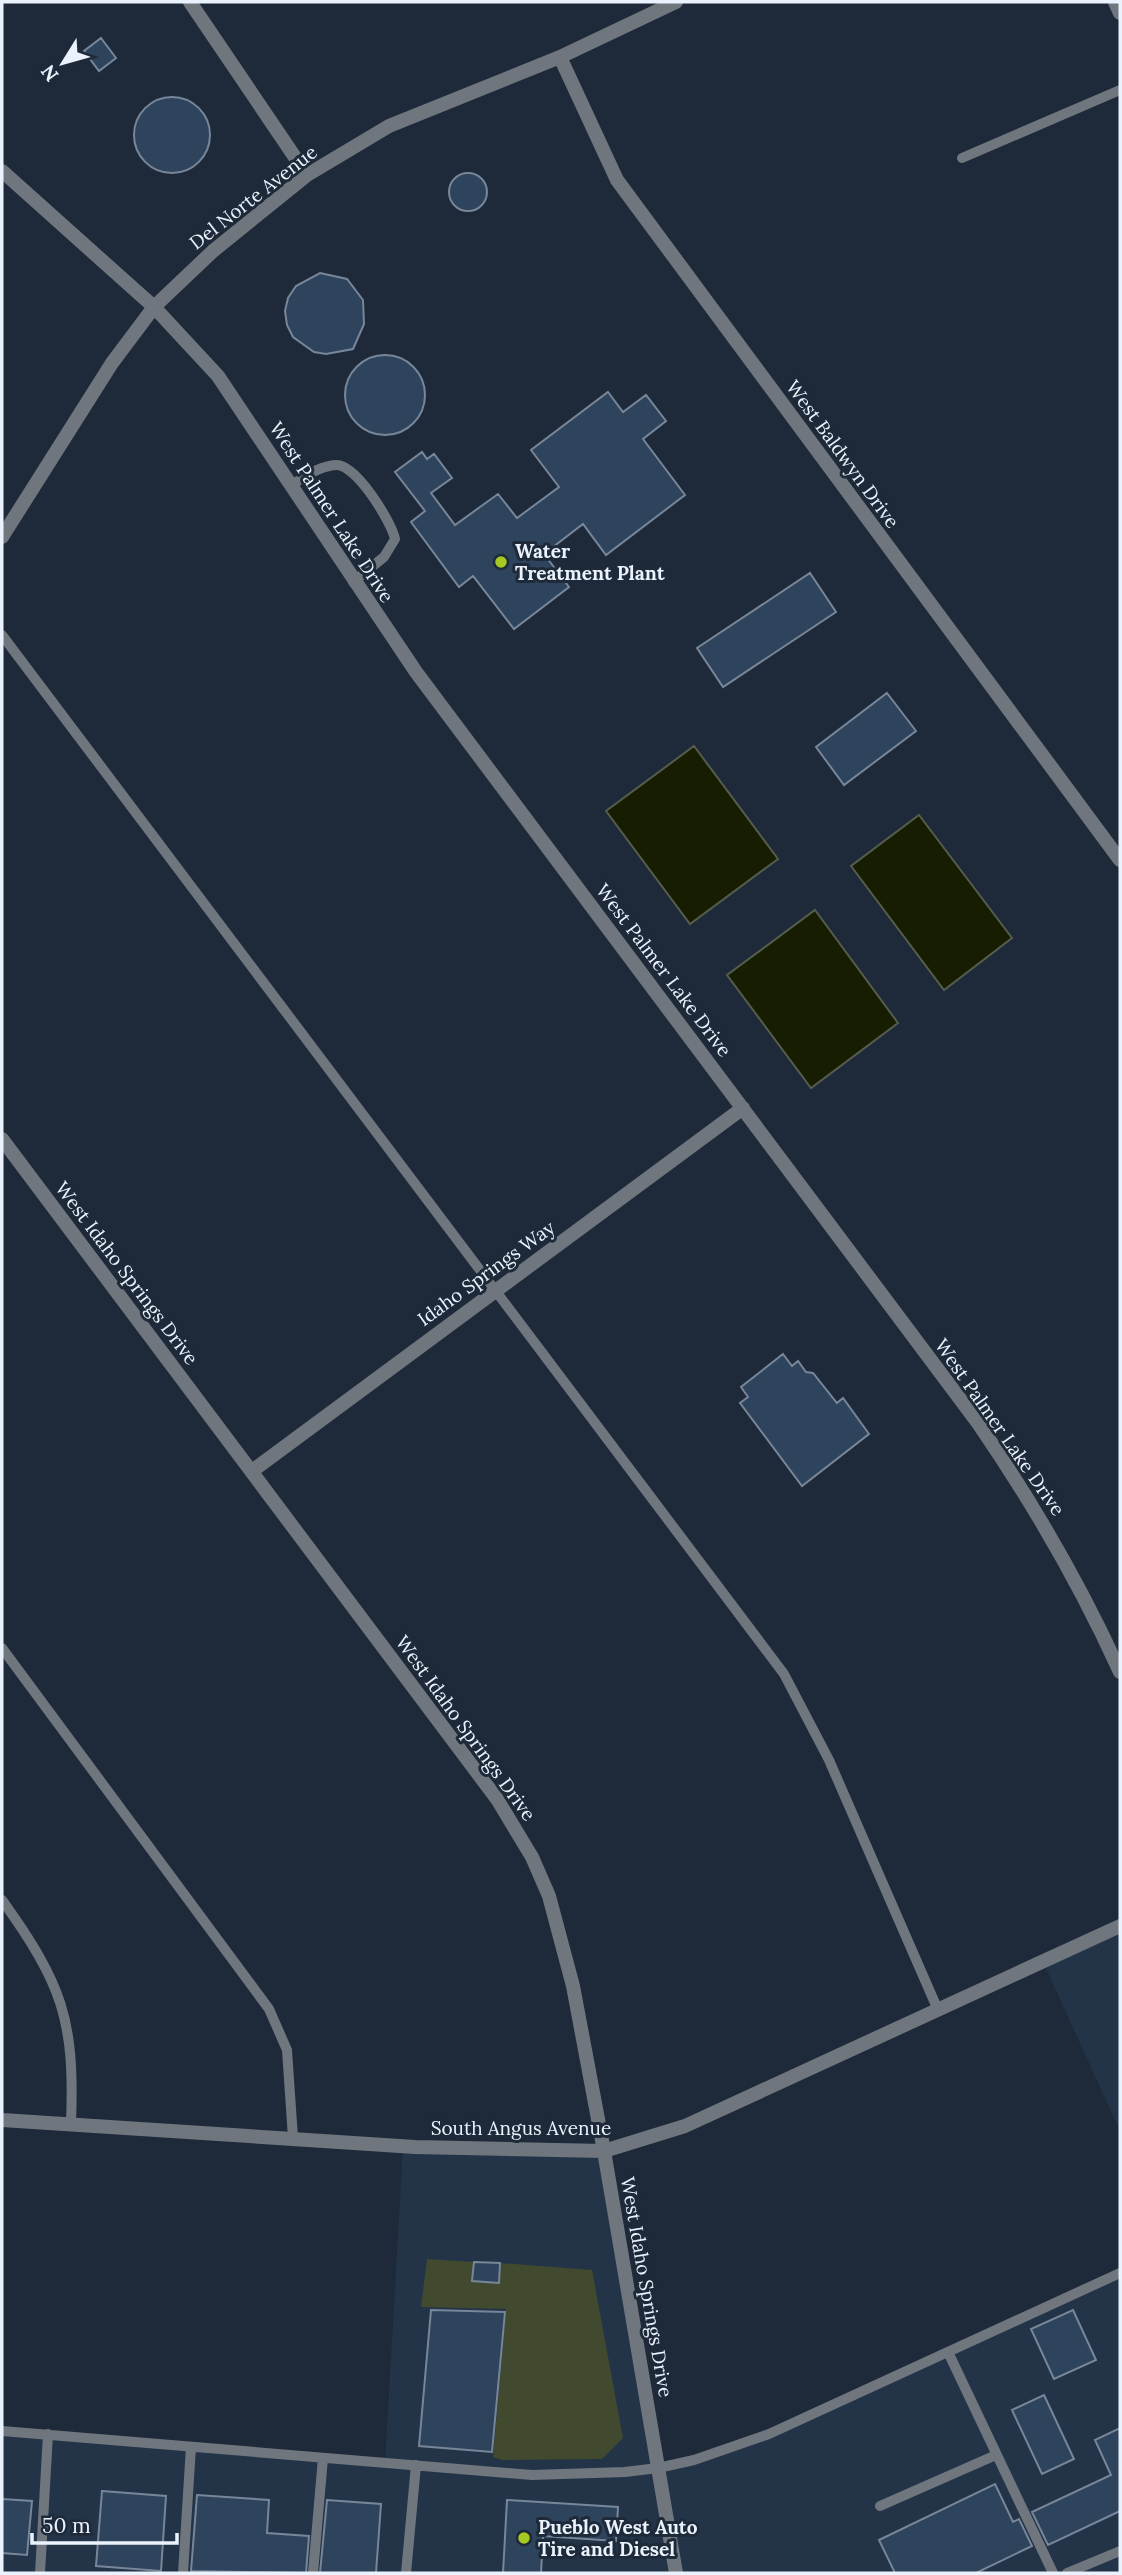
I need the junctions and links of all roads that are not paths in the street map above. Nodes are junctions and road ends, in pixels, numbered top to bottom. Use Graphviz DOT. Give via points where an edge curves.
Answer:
graph roads {
  1 [pos="190,2"];
  2 [pos="676,2"];
  3 [pos="1115,2"];
  4 [pos="1120,13"];
  5 [pos="560,57"];
  6 [pos="1120,90"];
  7 [pos="962,158"];
  8 [pos="2,170"];
  9 [pos="307,175"];
  10 [pos="154,307"];
  11 [pos="291,485"];
  12 [pos="2,537"];
  13 [pos="354,582"];
  14 [pos="2,635"];
  15 [pos="1120,860"];
  16 [pos="743,1108"];
  17 [pos="2,1139"];
  18 [pos="495,1290"];
  19 [pos="252,1471"];
  20 [pos="2,1648"];
  21 [pos="1120,1672"];
  22 [pos="2,1900"];
  23 [pos="1120,1926"];
  24 [pos="938,2010"];
  25 [pos="2,2120"];
  26 [pos="71,2123"];
  27 [pos="293,2138"];
  28 [pos="604,2151"];
  29 [pos="1120,2273"];
  30 [pos="948,2352"];
  31 [pos="2,2431"];
  32 [pos="48,2434"];
  33 [pos="191,2447"];
  34 [pos="996,2455"];
  35 [pos="323,2458"];
  36 [pos="416,2465"];
  37 [pos="658,2468"];
  38 [pos="880,2506"];
  39 [pos="1120,2551"];
  40 [pos="40,2573"];
  41 [pos="183,2573"];
  42 [pos="313,2573"];
  43 [pos="405,2573"];
  44 [pos="676,2573"];
  45 [pos="1053,2573"];
  46 [pos="1067,2573"];
  1 -- 9 [label="street"];
  2 -- 5 [label="street, Del Norte Avenue"];
  3 -- 4 [label="street"];
  5 -- 9 [label="street, Del Norte Avenue" via="389,126"];
  5 -- 15 [label="street, West Baldwyn Drive" via="617,180"];
  6 -- 7 [label="lane"];
  8 -- 10 [label="street, West Palmer Lake Drive"];
  9 -- 10 [label="street, Del Norte Avenue" via="213,251"];
  10 -- 11 [label="street, West Palmer Lake Drive" via="218,376"];
  10 -- 12 [label="street, Del Norte Avenue" via="112,363"];
  11 -- 13 [label="street, West Palmer Lake Drive"];
  11 -- 13 [label="lane" via="319,469 338,464 351,469 392,526 394,539 384,557"];
  13 -- 16 [label="street, West Palmer Lake Drive" via="416,672"];
  14 -- 18 [label="lane"];
  16 -- 18 [label="street, Idaho Springs Way"];
  16 -- 21 [label="street, West Palmer Lake Drive" via="1017,1479 1078,1584"];
  17 -- 19 [label="street, West Idaho Springs Drive"];
  18 -- 19 [label="street, Idaho Springs Way"];
  18 -- 24 [label="lane" via="784,1674 830,1760"];
  19 -- 28 [label="street, West Idaho Springs Drive" via="498,1799 532,1857 549,1896 573,1986"];
  20 -- 27 [label="lane" via="270,2008 287,2050"];
  22 -- 26 [label="lane" via="36,1947 63,2009 71,2043"];
  23 -- 24 [label="street, South Angus Avenue"];
  24 -- 28 [label="street, South Angus Avenue" via="685,2126"];
  25 -- 26 [label="street, South Angus Avenue"];
  26 -- 27 [label="street, South Angus Avenue"];
  27 -- 28 [label="street, South Angus Avenue" via="415,2147"];
  28 -- 37 [label="street, West Idaho Springs Drive"];
  29 -- 30 [label="lane"];
  30 -- 34 [label="lane"];
  30 -- 37 [label="lane" via="769,2434"];
  31 -- 32 [label="lane"];
  32 -- 33 [label="lane"];
  32 -- 40 [label="lane"];
  33 -- 35 [label="lane"];
  33 -- 41 [label="lane"];
  34 -- 38 [label="lane"];
  34 -- 45 [label="lane"];
  35 -- 36 [label="lane"];
  35 -- 42 [label="lane"];
  36 -- 37 [label="lane" via="533,2475"];
  36 -- 43 [label="lane"];
  37 -- 44 [label="street, West Idaho Springs Drive"];
  39 -- 46 [label="lane"];
}
